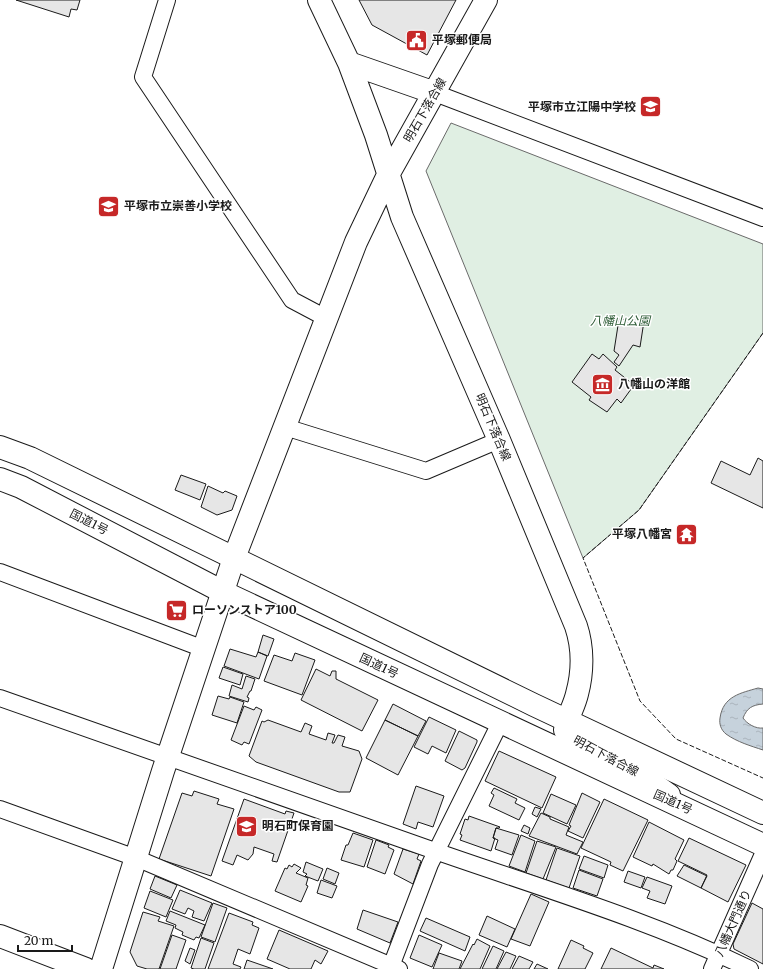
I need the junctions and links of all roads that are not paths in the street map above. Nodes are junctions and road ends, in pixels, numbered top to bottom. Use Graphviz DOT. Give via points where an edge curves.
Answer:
graph roads {
  1 [pos="167,0"];
  2 [pos="319,0"];
  3 [pos="486,0"];
  4 [pos="349,63"];
  5 [pos="435,93"];
  6 [pos="388,176"];
  7 [pos="763,218"];
  8 [pos="326,318"];
  9 [pos="285,427"];
  10 [pos="499,440"];
  11 [pos="0,447"];
  12 [pos="0,478"];
  13 [pos="234,558"];
  14 [pos="0,572"];
  15 [pos="223,592"];
  16 [pos="204,649"];
  17 [pos="437,657"];
  18 [pos="0,698"];
  19 [pos="567,721"];
  20 [pos="500,723"];
  21 [pos="168,758"];
  22 [pos="0,809"];
  23 [pos="692,810"];
  24 [pos="763,813"];
  25 [pos="763,845"];
  26 [pos="437,852"];
  27 [pos="763,854"];
  28 [pos="136,858"];
  29 [pos="0,936"];
  30 [pos="719,954"];
  31 [pos="394,968"];
  32 [pos="86,969"];
  33 [pos="101,969"];
  34 [pos="712,969"];
  35 [pos="750,969"];
  1 -- 8 [label="street" via="143,78 292,300"];
  2 -- 4 [label="main road"];
  3 -- 5 [label="main road, 明石下落合線"];
  4 -- 5 [label="main road"];
  4 -- 6 [label="main road" via="376,135"];
  5 -- 6 [label="main road, 明石下落合線"];
  5 -- 7 [label="street"];
  6 -- 8 [label="main road" via="356,242"];
  6 -- 10 [label="main road, 明石下落合線" via="402,217"];
  8 -- 9 [label="main road"];
  9 -- 10 [label="street" via="426,471"];
  9 -- 13 [label="main road"];
  10 -- 19 [label="main road, 明石下落合線" via="580,640 581,675"];
  11 -- 13 [label="main road" via="30,458"];
  12 -- 15 [label="main road, 国道1号" via="21,486"];
  13 -- 15 [label="main road"];
  13 -- 17 [label="main road"];
  14 -- 16 [label="street"];
  15 -- 16 [label="main road"];
  15 -- 20 [label="main road, 国道1号"];
  16 -- 21 [label="main road"];
  17 -- 19 [label="main road"];
  17 -- 20 [label="main road" via="459,682 494,700 500,711"];
  18 -- 21 [label="street"];
  19 -- 23 [label="main road, 明石下落合線" via="565,730 569,738 630,767"];
  19 -- 24 [label="main road"];
  20 -- 23 [label="main road, 国道1号"];
  20 -- 26 [label="street"];
  21 -- 26 [label="street"];
  21 -- 28 [label="main road"];
  22 -- 28 [label="street"];
  23 -- 25 [label="main road, 国道1号"];
  26 -- 30 [label="street" via="587,901"];
  26 -- 31 [label="street" via="430,864"];
  27 -- 30 [label="street, 八幡大門通り"];
  28 -- 31 [label="street"];
  28 -- 33 [label="main road"];
  29 -- 32 [label="main road"];
  30 -- 34 [label="street, 八幡大門通り"];
  30 -- 35 [label="street"];
}
